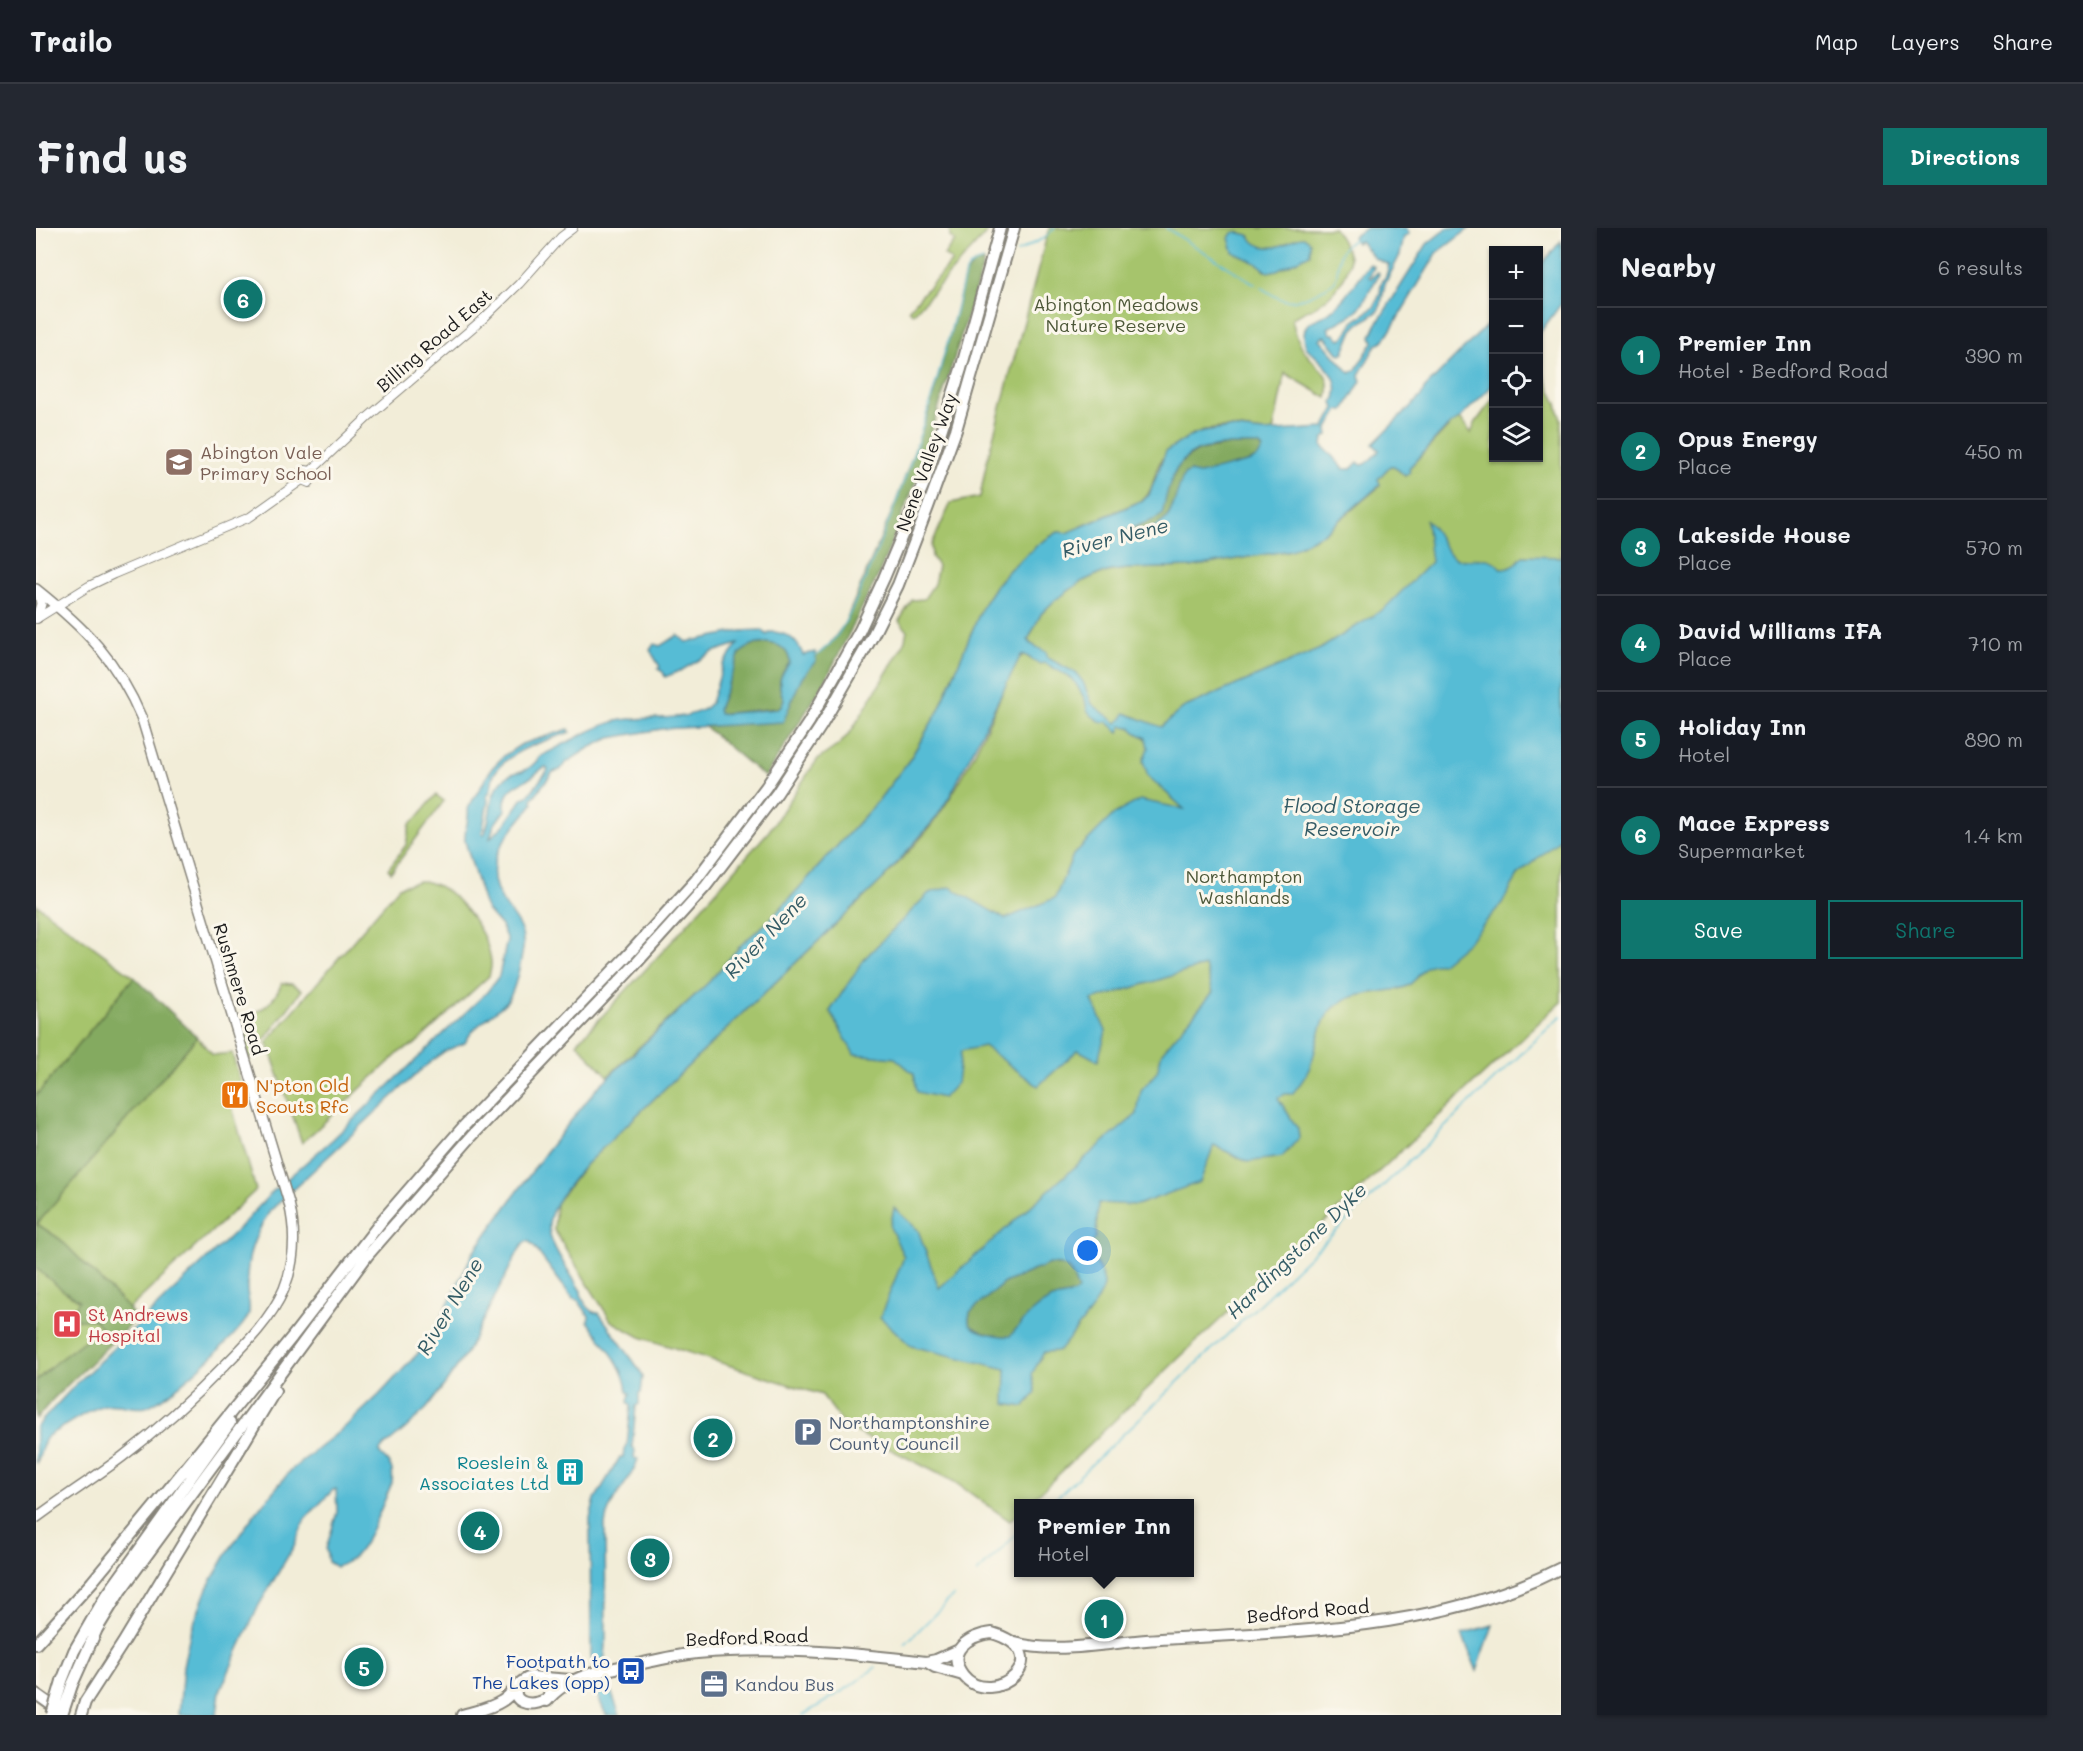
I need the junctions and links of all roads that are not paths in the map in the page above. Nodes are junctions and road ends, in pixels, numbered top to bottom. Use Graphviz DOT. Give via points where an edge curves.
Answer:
graph roads {
  1 [pos="573,228"];
  2 [pos="1000,228"];
  3 [pos="1014,228"];
  4 [pos="38,591"];
  5 [pos="56,606"];
  6 [pos="37,618"];
  7 [pos="292,1337"];
  8 [pos="291,1358"];
  9 [pos="36,1518"];
  10 [pos="1561,1568"];
  11 [pos="1015,1643"];
  12 [pos="36,1644"];
  13 [pos="1049,1649"];
  14 [pos="959,1650"];
  15 [pos="926,1662"];
  16 [pos="1022,1667"];
  17 [pos="963,1675"];
  18 [pos="539,1678"];
  19 [pos="572,1680"];
  20 [pos="67,1683"];
  21 [pos="516,1689"];
  22 [pos="36,1694"];
  23 [pos="547,1701"];
  24 [pos="494,1706"];
  25 [pos="522,1707"];
  26 [pos="52,1715"];
  27 [pos="63,1715"];
  28 [pos="81,1715"];
  29 [pos="462,1715"];
  1 -- 5 [label="street, Billing Road East" via="484,318 311,471 303,471 302,480 250,517 114,574"];
  2 -- 7 [label="highway, Nene Valley Way" via="925,481 860,630 809,722 696,880 463,1127 384,1218"];
  3 -- 8 [label="highway, Nene Valley Way" via="956,430 898,585 821,726 764,812 706,886 432,1180 367,1256"];
  4 -- 5 [label="main road, Rushmere Road"];
  4 -- 6 [label="main road"];
  5 -- 6 [label="street, Billing Road East"];
  5 -- 9 [label="main road, Rushmere Road" via="100,647 128,689 142,719 282,1181 292,1222 292,1257 284,1287 266,1320 216,1374 123,1456"];
  7 -- 12 [label="highway" via="92,1582"];
  7 -- 20 [label="highway" via="114,1584 74,1651"];
  8 -- 20 [label="highway" via="121,1590"];
  8 -- 28 [label="highway" via="273,1395 85,1702"];
  10 -- 13 [label="highway, Bedford Road" via="1483,1598 1391,1620"];
  11 -- 13 [label="highway, Bedford Road"];
  11 -- 14 [label="highway" via="1000,1635 984,1634 967,1641"];
  11 -- 16 [label="highway" via="1022,1655"];
  13 -- 16 [label="highway, Bedford Road"];
  14 -- 15 [label="highway, Bedford Road"];
  14 -- 17 [label="highway" via="957,1659"];
  15 -- 17 [label="highway, Bedford Road"];
  15 -- 19 [label="highway, Bedford Road" via="856,1653 696,1653"];
  16 -- 17 [label="highway" via="1013,1678 991,1688"];
  18 -- 19 [label="highway, Bedford Road"];
  18 -- 21 [label="highway" via="525,1678"];
  18 -- 23 [label="highway" via="547,1686"];
  19 -- 23 [label="highway, Bedford Road"];
  20 -- 26 [label="highway, bridge"];
  20 -- 27 [label="highway, bridge"];
  21 -- 24 [label="highway"];
  21 -- 25 [label="highway" via="516,1699"];
  22 -- 27 [label="highway"];
  23 -- 25 [label="highway" via="537,1710"];
  24 -- 25 [label="highway"];
  24 -- 29 [label="highway"];
}
